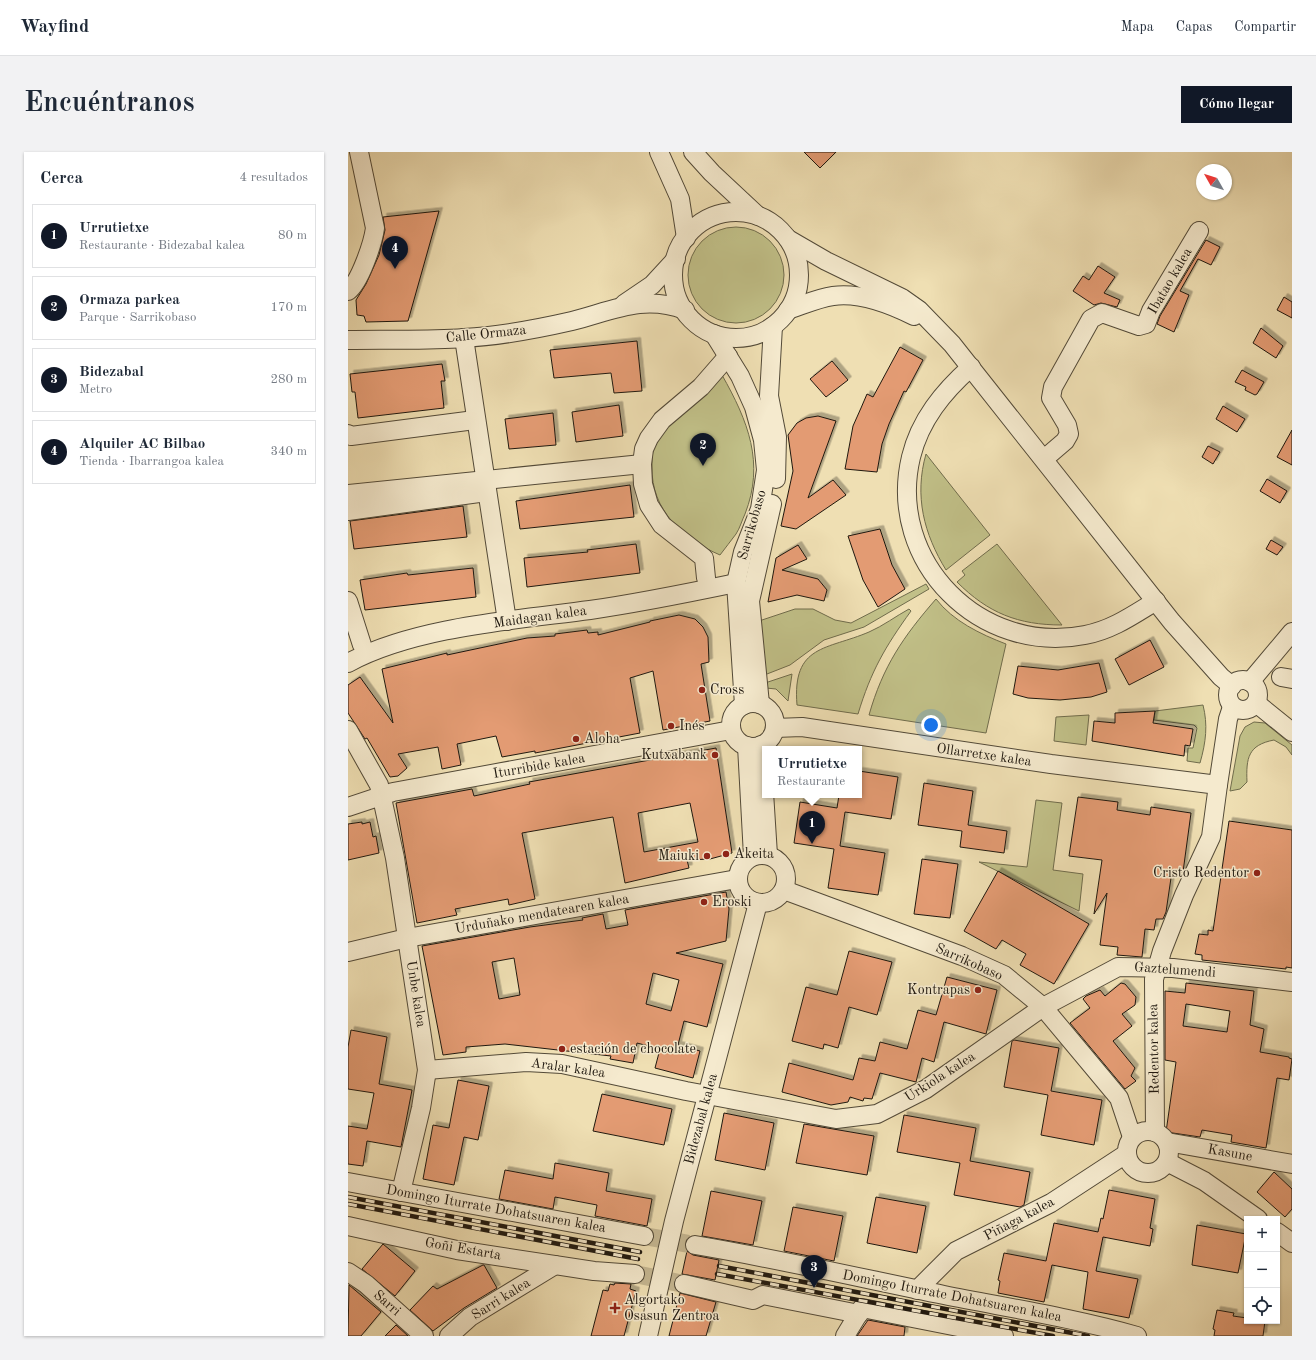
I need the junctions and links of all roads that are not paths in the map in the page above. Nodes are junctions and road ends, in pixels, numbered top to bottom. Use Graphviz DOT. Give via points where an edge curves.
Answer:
graph roads {
  1 [pos="358,152"];
  2 [pos="659,152"];
  3 [pos="693,152"];
  4 [pos="758,216"];
  5 [pos="1199,231"];
  6 [pos="686,238"];
  7 [pos="788,239"];
  8 [pos="676,259"];
  9 [pos="348,291"];
  10 [pos="622,306"];
  11 [pos="685,310"];
  12 [pos="788,310"];
  13 [pos="773,326"];
  14 [pos="714,334"];
  15 [pos="940,334"];
  16 [pos="464,338"];
  17 [pos="348,340"];
  18 [pos="728,356"];
  19 [pos="971,367"];
  20 [pos="467,420"];
  21 [pos="348,434"];
  22 [pos="1044,459"];
  23 [pos="642,464"];
  24 [pos="480,480"];
  25 [pos="348,484"];
  26 [pos="348,494"];
  27 [pos="348,511"];
  28 [pos="706,578"];
  29 [pos="736,583"];
  30 [pos="348,601"];
  31 [pos="1156,601"];
  32 [pos="507,621"];
  33 [pos="1292,632"];
  34 [pos="362,645"];
  35 [pos="348,663"];
  36 [pos="1226,681"];
  37 [pos="1250,682"];
  38 [pos="1256,703"];
  39 [pos="752,704"];
  40 [pos="1232,707"];
  41 [pos="775,728"];
  42 [pos="348,730"];
  43 [pos="731,730"];
  44 [pos="1292,732"];
  45 [pos="754,746"];
  46 [pos="1218,785"];
  47 [pos="381,796"];
  48 [pos="348,807"];
  49 [pos="761,855"];
  50 [pos="737,879"];
  51 [pos="784,890"];
  52 [pos="758,903"];
  53 [pos="407,938"];
  54 [pos="348,952"];
  55 [pos="1157,967"];
  56 [pos="1292,982"];
  57 [pos="1043,1007"];
  58 [pos="427,1070"];
  59 [pos="707,1095"];
  60 [pos="1132,1137"];
  61 [pos="1161,1137"];
  62 [pos="1126,1154"];
  63 [pos="1166,1162"];
  64 [pos="1292,1164"];
  65 [pos="348,1182"];
  66 [pos="401,1192"];
  67 [pos="1254,1216"];
  68 [pos="348,1226"];
  69 [pos="1280,1234"];
  70 [pos="644,1236"];
  71 [pos="1292,1243"];
  72 [pos="695,1245"];
  73 [pos="555,1265"];
  74 [pos="348,1272"];
  75 [pos="635,1274"];
  76 [pos="684,1284"];
  77 [pos="917,1290"];
  78 [pos="861,1311"];
  79 [pos="424,1336"];
  80 [pos="448,1336"];
  81 [pos="648,1336"];
  82 [pos="845,1336"];
  83 [pos="1004,1336"];
  84 [pos="1137,1336"];
  1 -- 9 [label="street" via="375,228 374,239 356,282"];
  2 -- 6 [label="street" via="680,199"];
  3 -- 4 [label="street"];
  4 -- 6 [label="street" via="745,213 718,215 695,228"];
  4 -- 7 [label="street" via="775,225"];
  5 -- 22 [label="street, Ibatao kalea" via="1151,311 1146,324 1139,326 1102,313 1091,319 1053,387 1052,398 1067,424 1069,434 1065,441"];
  6 -- 8 [label="street"];
  7 -- 12 [label="street" via="794,250 799,274 798,287"];
  7 -- 15 [label="street" via="826,261 897,294 919,310"];
  8 -- 10 [label="street, Calle Ormaza" via="652,285"];
  8 -- 11 [label="street" via="674,280"];
  10 -- 11 [label="street, Calle Ormaza" via="655,304"];
  10 -- 16 [label="street, Calle Ormaza" via="521,331"];
  11 -- 14 [label="street" via="698,324"];
  12 -- 13 [label="street"];
  12 -- 15 [label="street" via="834,296 861,297 896,307"];
  13 -- 14 [label="street" via="744,337"];
  13 -- 39 [label="street, Sarrikobaso" via="769,396 777,437 778,468 750,601"];
  14 -- 18 [label="street, Sarrikobaso"];
  15 -- 19 [label="street"];
  16 -- 17 [label="street, Calle Ormaza"];
  16 -- 24 [label="street"];
  18 -- 23 [label="street" via="702,387 662,420 649,438"];
  18 -- 29 [label="street, Sarrikobaso" via="754,407 763,440 766,470 760,510 743,552"];
  19 -- 22 [label="street"];
  19 -- 31 [label="street" via="941,396 931,410 916,441 908,474 911,524 922,556 940,584 953,598 982,619 1015,633 1050,638 1086,635 1103,630 1125,621"];
  20 -- 21 [label="street" via="351,436"];
  22 -- 31 [label="street"];
  23 -- 24 [label="street"];
  23 -- 28 [label="street" via="643,484 649,505 662,525 704,558"];
  24 -- 25 [label="street"];
  24 -- 26 [label="street"];
  24 -- 27 [label="street"];
  24 -- 32 [label="street"];
  29 -- 32 [label="street, Maidagan kalea" via="610,607"];
  29 -- 39 [label="street, Sarrikobaso"];
  30 -- 34 [label="street"];
  31 -- 36 [label="street"];
  32 -- 35 [label="street, Maidagan kalea" via="443,631 365,654"];
  33 -- 37 [label="street"];
  36 -- 37 [label="street"];
  36 -- 40 [label="street"];
  37 -- 38 [label="street" via="1258,692"];
  38 -- 40 [label="street" via="1244,711"];
  38 -- 44 [label="street"];
  39 -- 41 [label="street" via="772,713"];
  39 -- 43 [label="street" via="733,715"];
  40 -- 46 [label="street, Redentor kalea"];
  41 -- 45 [label="street" via="770,738"];
  41 -- 46 [label="street, Ollarretxe kalea" via="802,727 1194,784"];
  42 -- 47 [label="street, Unbe kalea" via="379,785"];
  43 -- 45 [label="street" via="737,740"];
  43 -- 47 [label="street, Iturribide kalea"];
  45 -- 49 [label="street"];
  46 -- 55 [label="street, Redentor kalea" via="1211,836 1184,895"];
  47 -- 48 [label="street, Iturribide kalea"];
  47 -- 53 [label="street, Unbe kalea" via="395,858"];
  49 -- 50 [label="street" via="743,864 738,871"];
  49 -- 51 [label="street" via="777,860 785,872"];
  50 -- 52 [label="street" via="746,898"];
  50 -- 53 [label="street, Urduñako mendatearen kalea"];
  51 -- 52 [label="street" via="764,904"];
  51 -- 57 [label="street, Sarrikobaso" via="962,956 1004,976"];
  52 -- 59 [label="street, Bidezabal kalea"];
  53 -- 54 [label="street, Urduñako mendatearen kalea"];
  53 -- 58 [label="street, Unbe kalea"];
  55 -- 56 [label="street, Gaztelumendi"];
  55 -- 57 [label="street, Gaztelumendi" via="1118,967"];
  55 -- 61 [label="street, Redentor kalea" via="1154,979"];
  57 -- 59 [label="street, Urkiola kalea" via="926,1089 877,1114 836,1119"];
  57 -- 60 [label="street, Sarrikobaso" via="1119,1098"];
  58 -- 59 [label="street, Aralar kalea" via="526,1062 562,1064"];
  58 -- 66 [label="street, Unbe kalea" via="421,1108"];
  59 -- 81 [label="street, Bidezabal kalea" via="674,1221"];
  60 -- 61 [label="street" via="1146,1130"];
  60 -- 62 [label="street"];
  61 -- 63 [label="street" via="1169,1155"];
  61 -- 64 [label="street, Kasune"];
  62 -- 63 [label="street" via="1133,1168 1143,1173 1156,1172"];
  62 -- 77 [label="street, Piñaga kalea" via="1051,1203 956,1251"];
  63 -- 67 [label="street" via="1204,1181"];
  65 -- 66 [label="street, Domingo Iturrate Dohatsuaren kalea"];
  66 -- 70 [label="street, Domingo Iturrate Dohatsuaren kalea"];
  68 -- 73 [label="street, Goñi Estarta" via="457,1250"];
  69 -- 71 [label="street"];
  72 -- 77 [label="street, Domingo Iturrate Dohatsuaren kalea" via="780,1260"];
  73 -- 75 [label="street, Goñi Estarta"];
  73 -- 80 [label="street, Sarri kalea" via="470,1317"];
  74 -- 79 [label="street, Sarri" via="366,1284"];
  76 -- 78 [label="street" via="753,1300 763,1295"];
  77 -- 84 [label="street, Domingo Iturrate Dohatsuaren kalea" via="1065,1318"];
  78 -- 82 [label="street"];
  78 -- 83 [label="street"];
}
